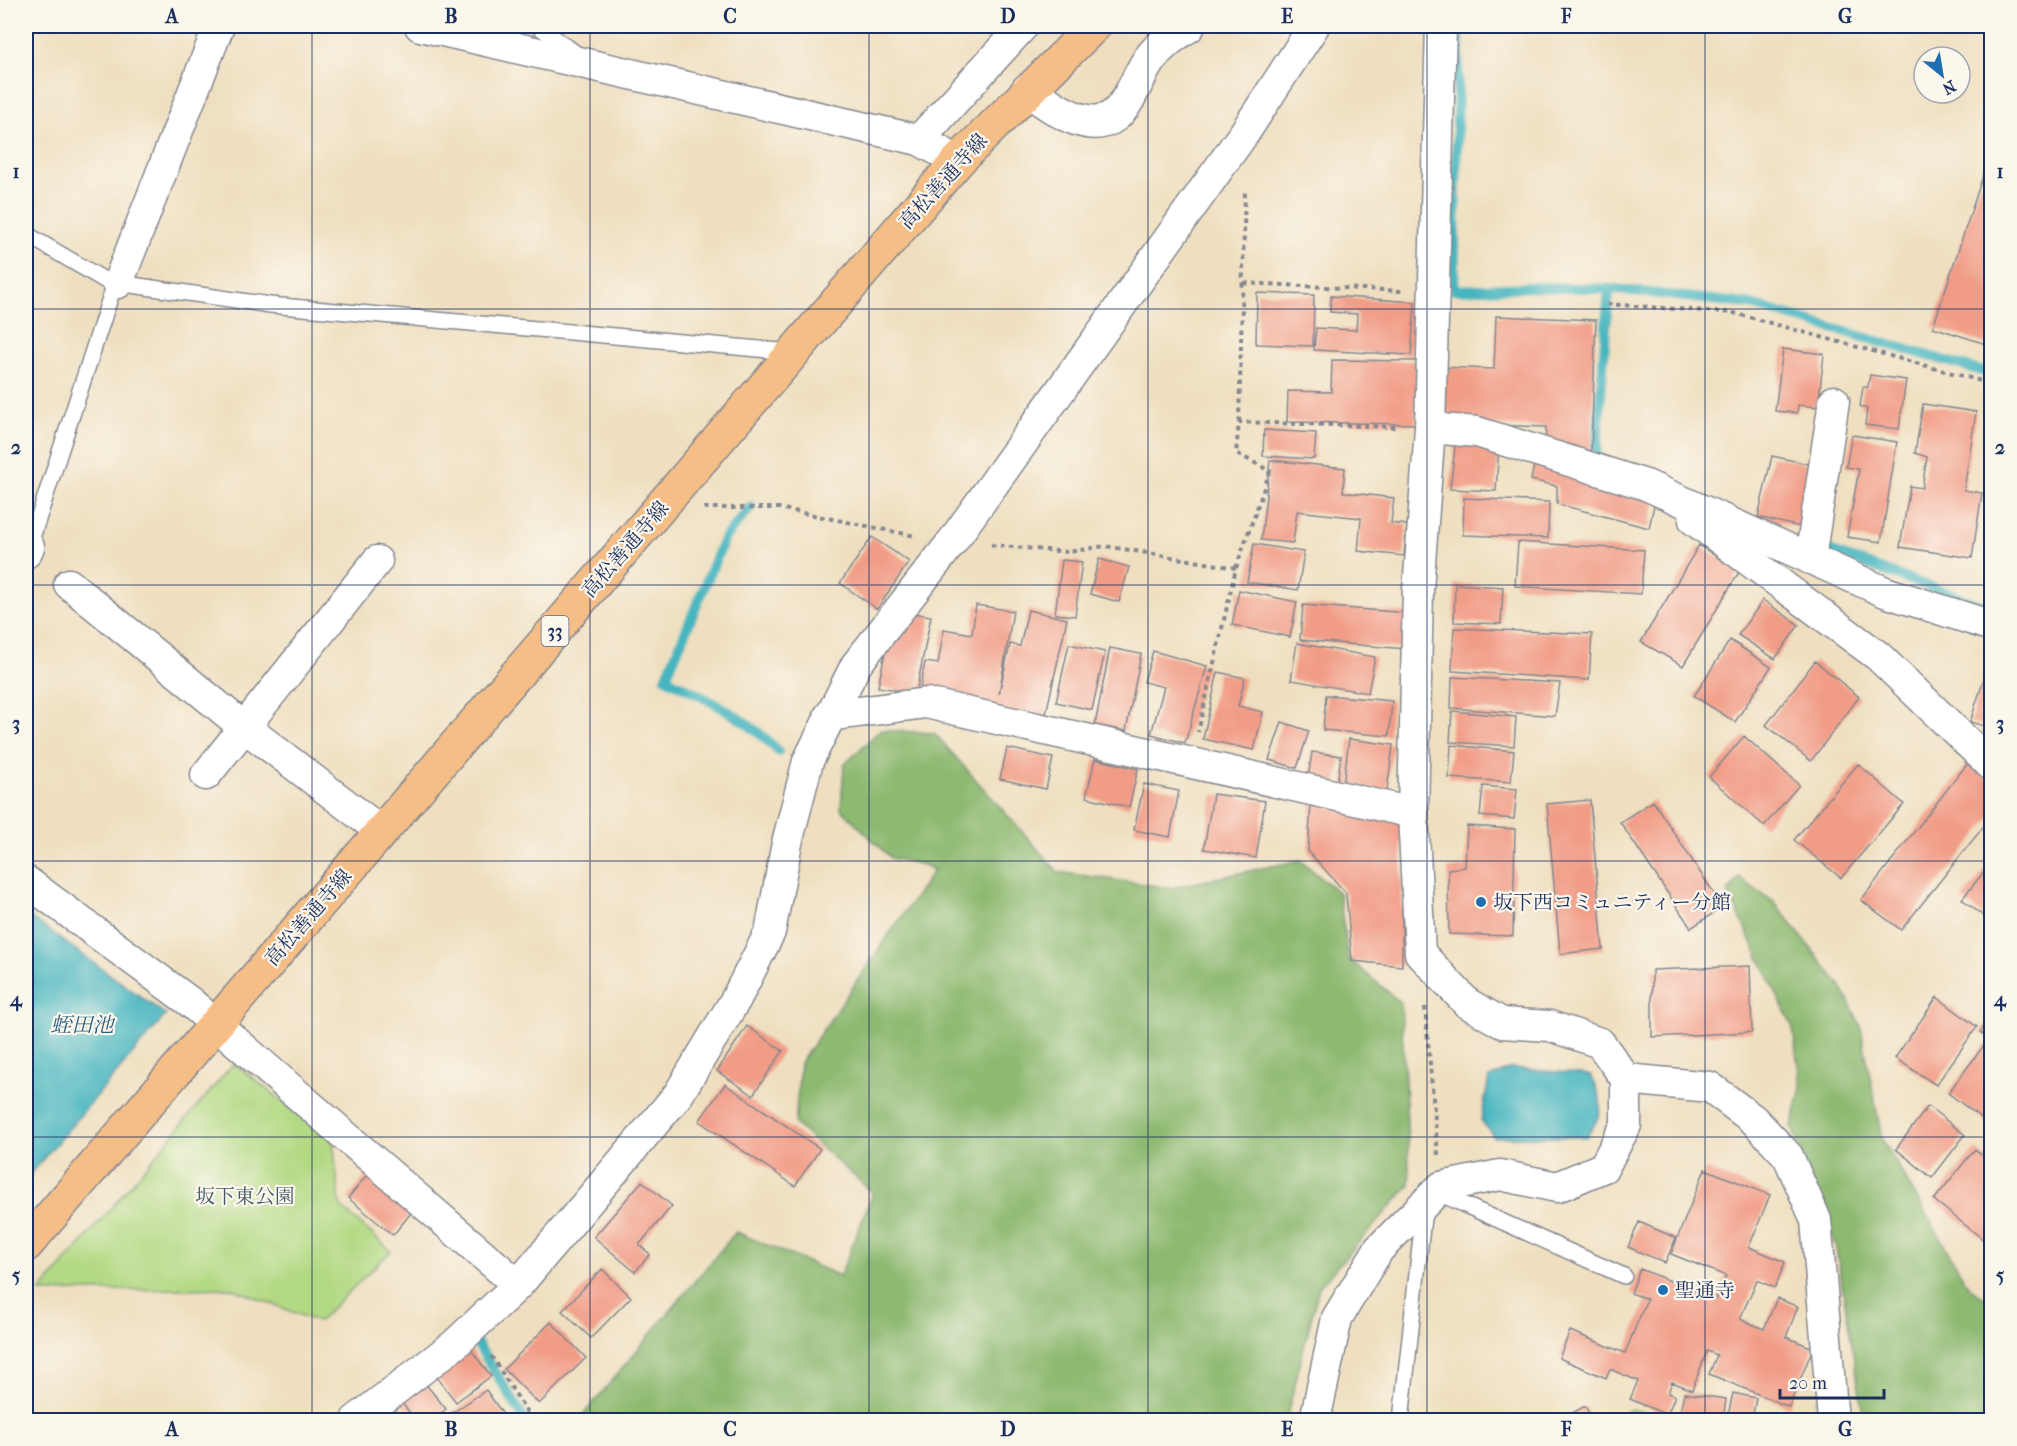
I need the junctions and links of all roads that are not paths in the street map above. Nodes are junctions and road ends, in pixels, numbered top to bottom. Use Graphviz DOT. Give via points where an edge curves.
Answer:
graph roads {
  1 [pos="219,26"];
  2 [pos="420,26"];
  3 [pos="538,26"];
  4 [pos="1023,26"];
  5 [pos="1094,26"];
  6 [pos="1188,26"];
  7 [pos="1314,26"];
  8 [pos="1441,26"];
  9 [pos="488,33"];
  10 [pos="592,65"];
  11 [pos="1028,90"];
  12 [pos="920,140"];
  13 [pos="958,161"];
  14 [pos="26,234"];
  15 [pos="118,283"];
  16 [pos="794,352"];
  17 [pos="1834,401"];
  18 [pos="1430,428"];
  19 [pos="1646,485"];
  20 [pos="27,548"];
  21 [pos="1811,548"];
  22 [pos="377,561"];
  23 [pos="69,584"];
  24 [pos="1992,626"];
  25 [pos="829,716"];
  26 [pos="245,727"];
  27 [pos="1992,766"];
  28 [pos="206,776"];
  29 [pos="1413,813"];
  30 [pos="382,832"];
  31 [pos="26,881"];
  32 [pos="216,1024"];
  33 [pos="1626,1079"];
  34 [pos="1434,1194"];
  35 [pos="26,1245"];
  36 [pos="1624,1276"];
  37 [pos="518,1286"];
  38 [pos="356,1420"];
  39 [pos="1315,1420"];
  40 [pos="1401,1420"];
  41 [pos="1833,1420"];
  1 -- 15 [label="street"];
  2 -- 9 [label="street"];
  3 -- 10 [label="lane"];
  4 -- 12 [label="street"];
  5 -- 11 [label="main road, 高松善通寺線 / 33"];
  6 -- 11 [label="street" via="1152,56 1129,101 1102,121 1069,116"];
  7 -- 25 [label="street" via="1245,132 952,542 856,665"];
  8 -- 18 [label="street"];
  9 -- 10 [label="street"];
  10 -- 12 [label="street"];
  11 -- 13 [label="main road, 高松善通寺線 / 33"];
  12 -- 13 [label="street"];
  13 -- 16 [label="main road, 高松善通寺線 / 33"];
  14 -- 15 [label="lane" via="106,281"];
  15 -- 16 [label="lane" via="270,305"];
  15 -- 20 [label="lane"];
  16 -- 30 [label="main road, 高松善通寺線 / 33"];
  17 -- 21 [label="street"];
  18 -- 19 [label="street" via="1477,432"];
  18 -- 29 [label="street" via="1418,590"];
  19 -- 21 [label="street"];
  19 -- 27 [label="street" via="1878,656"];
  21 -- 24 [label="street" via="1884,592"];
  22 -- 26 [label="street"];
  23 -- 26 [label="street"];
  25 -- 29 [label="street" via="926,703"];
  25 -- 37 [label="street" via="808,760 770,932 736,999 678,1095"];
  26 -- 28 [label="street"];
  26 -- 30 [label="street"];
  29 -- 33 [label="street" via="1420,953 1467,1003 1502,1023 1550,1026 1600,1043"];
  30 -- 32 [label="main road, 高松善通寺線 / 33"];
  31 -- 32 [label="street"];
  32 -- 35 [label="main road, 高松善通寺線 / 33"];
  32 -- 37 [label="street"];
  33 -- 34 [label="street" via="1626,1125 1604,1167 1557,1187 1500,1175"];
  33 -- 41 [label="street" via="1710,1087 1754,1120 1788,1156 1816,1221"];
  34 -- 36 [label="lane"];
  34 -- 39 [label="street" via="1380,1249 1337,1318"];
  34 -- 40 [label="lane"];
  37 -- 38 [label="street"];
}
